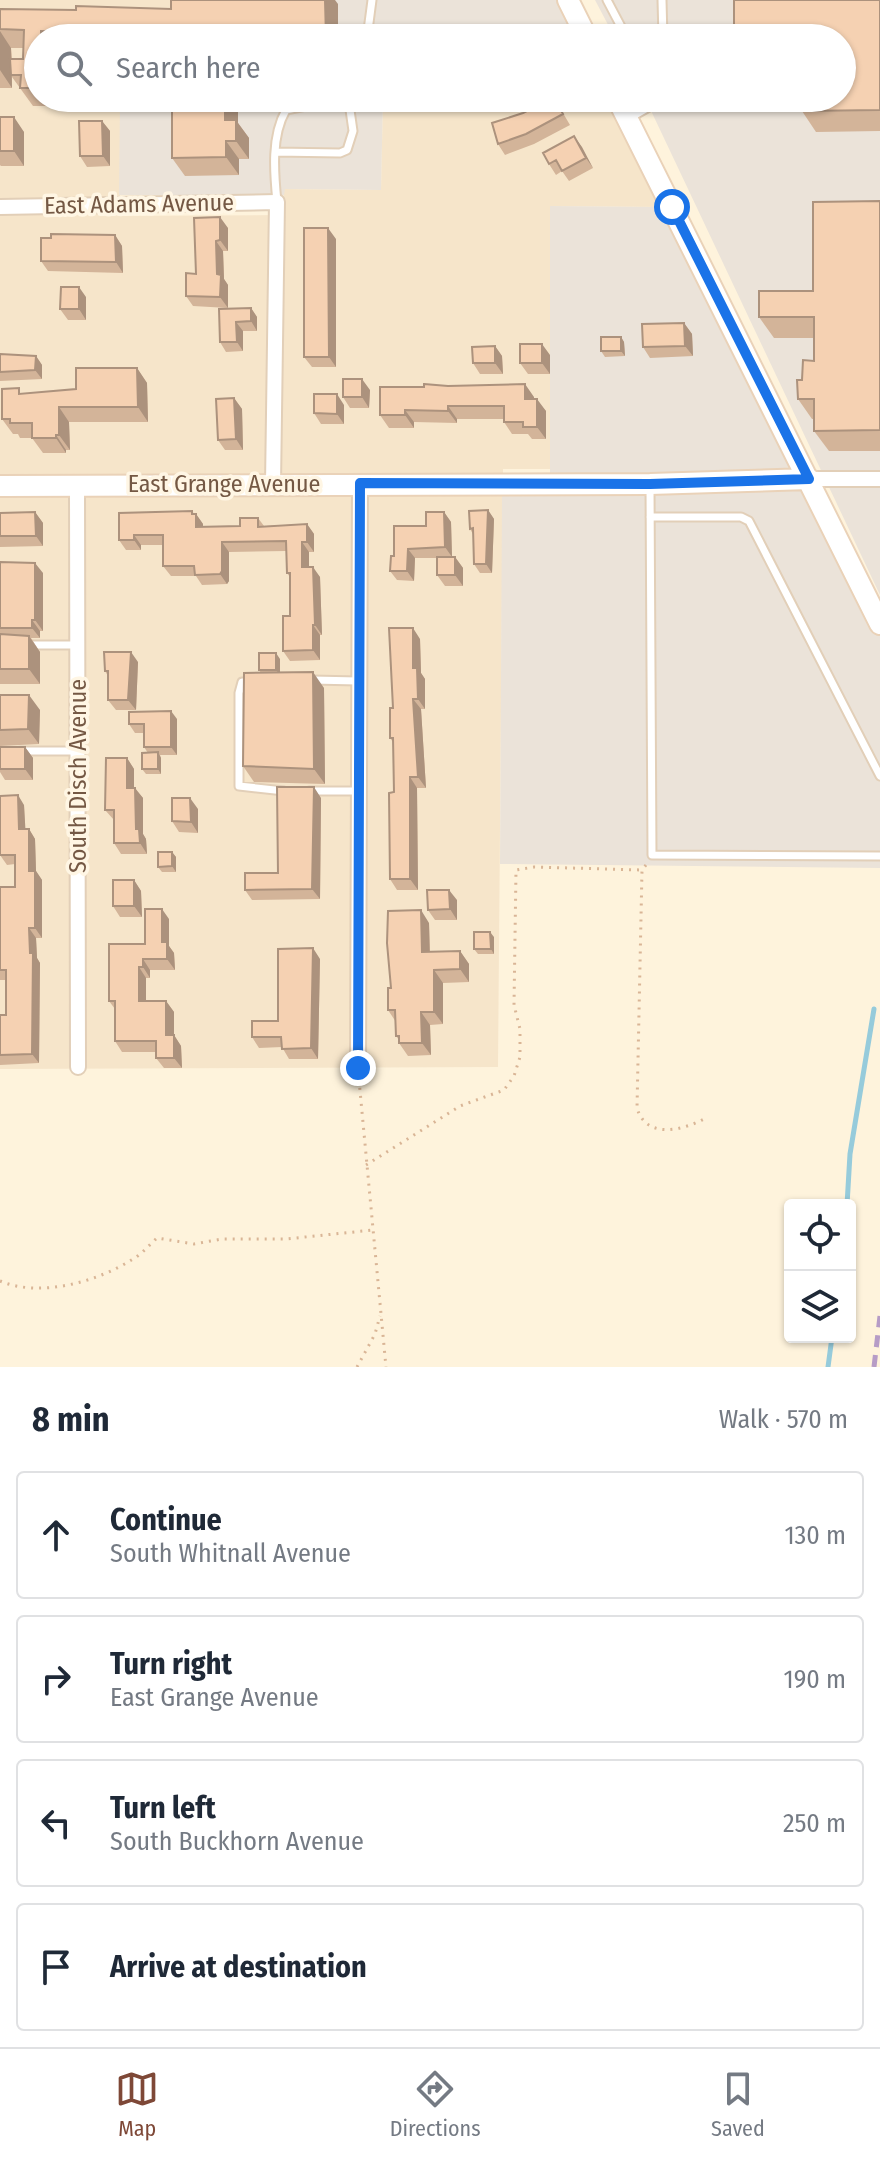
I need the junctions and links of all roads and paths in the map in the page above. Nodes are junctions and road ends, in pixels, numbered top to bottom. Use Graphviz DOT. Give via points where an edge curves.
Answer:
graph roads {
  1 [pos="372,0"];
  2 [pos="568,0"];
  3 [pos="607,0"];
  4 [pos="662,0"];
  5 [pos="369,24"];
  6 [pos="580,24"];
  7 [pos="620,24"];
  8 [pos="663,24"];
  9 [pos="285,112"];
  10 [pos="352,112"];
  11 [pos="624,112"];
  12 [pos="640,112"];
  13 [pos="628,119"];
  14 [pos="276,152"];
  15 [pos="277,202"];
  16 [pos="0,207"];
  17 [pos="809,479"];
  18 [pos="880,479"];
  19 [pos="360,483"];
  20 [pos="273,484"];
  21 [pos="650,484"];
  22 [pos="77,485"];
  23 [pos="0,486"];
  24 [pos="650,517"];
  25 [pos="880,624"];
  26 [pos="15,645"];
  27 [pos="77,645"];
  28 [pos="298,680"];
  29 [pos="358,681"];
  30 [pos="256,682"];
  31 [pos="16,751"];
  32 [pos="78,751"];
  33 [pos="880,776"];
  34 [pos="357,791"];
  35 [pos="652,855"];
  36 [pos="880,856"];
  37 [pos="642,870"];
  38 [pos="78,1067"];
  39 [pos="358,1068"];
  40 [pos="704,1119"];
  41 [pos="366,1165"];
  42 [pos="373,1230"];
  43 [pos="0,1281"];
  44 [pos="381,1313"];
  45 [pos="357,1367"];
  46 [pos="386,1367"];
  1 -- 5 [label="lane"];
  2 -- 6 [label="street"];
  3 -- 7 [label="lane"];
  4 -- 8 [label="lane"];
  9 -- 14 [label="lane" via="277,125"];
  10 -- 14 [label="lane" via="347,150"];
  11 -- 13 [label="street"];
  12 -- 13 [label="lane"];
  13 -- 17 [label="street"];
  14 -- 15 [label="lane"];
  15 -- 16 [label="street, East Adams Avenue"];
  15 -- 20 [label="street"];
  17 -- 18 [label="street, East Grange Avenue"];
  17 -- 21 [label="street, East Grange Avenue"];
  17 -- 25 [label="street"];
  19 -- 20 [label="street, East Grange Avenue"];
  19 -- 21 [label="street, East Grange Avenue"];
  19 -- 29 [label="street"];
  20 -- 22 [label="street, East Grange Avenue"];
  21 -- 24 [label="lane"];
  22 -- 23 [label="street, East Grange Avenue"];
  22 -- 27 [label="street, South Disch Avenue"];
  24 -- 33 [label="lane" via="749,521"];
  24 -- 35 [label="lane"];
  26 -- 27 [label="lane"];
  27 -- 32 [label="street, South Disch Avenue"];
  28 -- 29 [label="lane"];
  29 -- 34 [label="street"];
  30 -- 34 [label="lane" via="242,682 239,693 239,786"];
  31 -- 32 [label="lane"];
  32 -- 38 [label="street, South Disch Avenue"];
  34 -- 39 [label="street"];
  35 -- 36 [label="lane"];
  35 -- 37 [label="path"];
  37 -- 40 [label="path" via="637,1108 647,1126 656,1129 674,1130"];
  37 -- 41 [label="path" via="516,870 514,1005 520,1057 514,1076 504,1090 460,1106"];
  39 -- 41 [label="path"];
  41 -- 42 [label="path"];
  42 -- 43 [label="path" via="194,1244 157,1238 135,1258 103,1275 35,1289"];
  42 -- 44 [label="path"];
  44 -- 45 [label="path"];
  44 -- 46 [label="path"];
}
